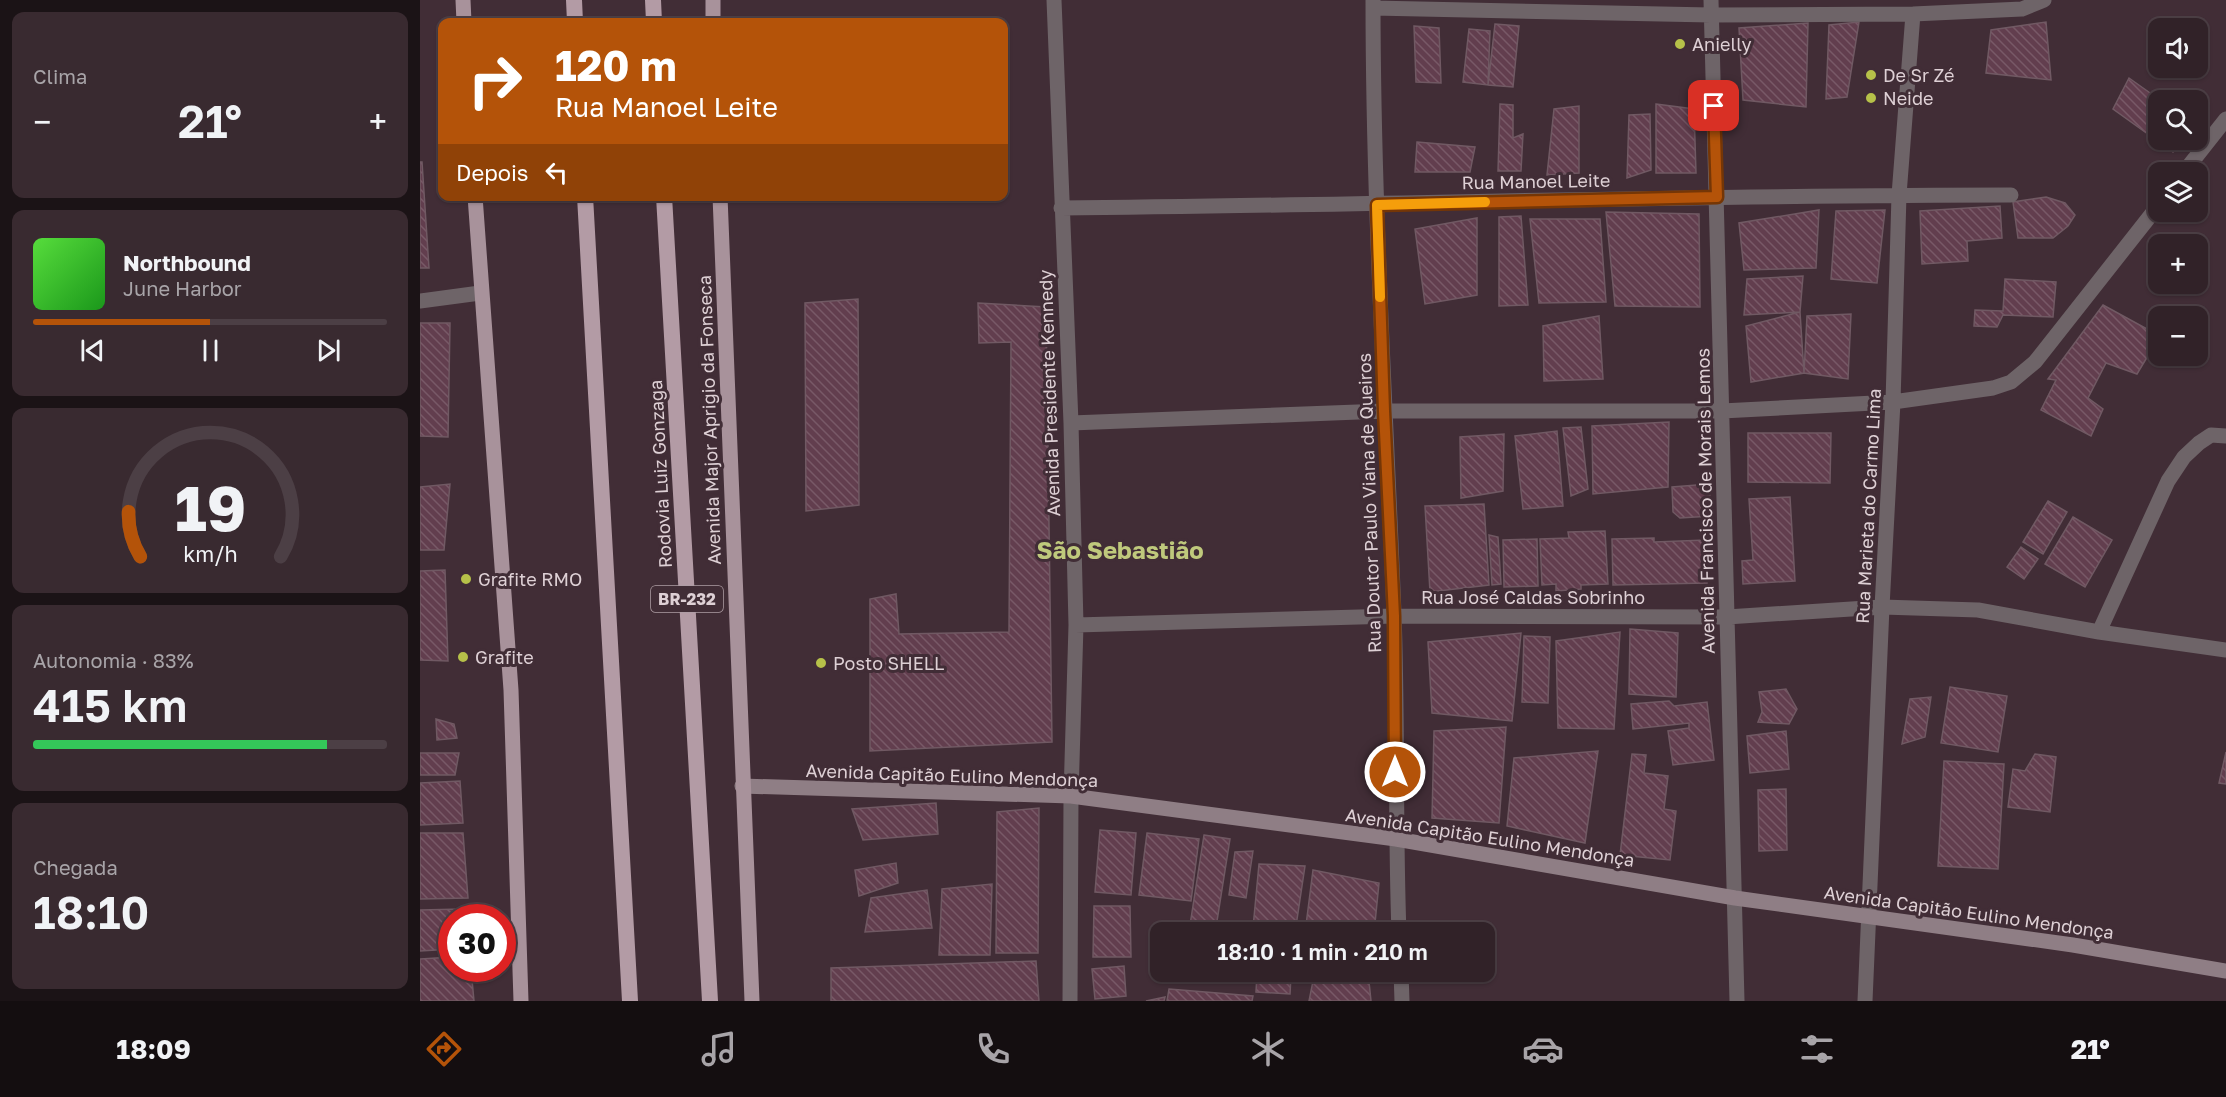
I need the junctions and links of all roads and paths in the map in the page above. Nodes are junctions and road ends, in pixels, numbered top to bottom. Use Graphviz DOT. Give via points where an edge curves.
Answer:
graph roads {
  1 [pos="463,0"];
  2 [pos="574,0"];
  3 [pos="653,0"];
  4 [pos="713,0"];
  5 [pos="1054,0"];
  6 [pos="2044,0"];
  7 [pos="1373,4"];
  8 [pos="1711,7"];
  9 [pos="1913,14"];
  10 [pos="464,18"];
  11 [pos="575,18"];
  12 [pos="654,18"];
  13 [pos="713,18"];
  14 [pos="2226,119"];
  15 [pos="2192,162"];
  16 [pos="1899,195"];
  17 [pos="2010,195"];
  18 [pos="1717,197"];
  19 [pos="475,201"];
  20 [pos="585,201"];
  21 [pos="664,201"];
  22 [pos="720,201"];
  23 [pos="1377,205"];
  24 [pos="1061,208"];
  25 [pos="2148,219"];
  26 [pos="480,293"];
  27 [pos="420,301"];
  28 [pos="1893,402"];
  29 [pos="1384,411"];
  30 [pos="1722,411"];
  31 [pos="1071,423"];
  32 [pos="2226,436"];
  33 [pos="1882,607"];
  34 [pos="1394,616"];
  35 [pos="1727,617"];
  36 [pos="1076,625"];
  37 [pos="2099,632"];
  38 [pos="2226,650"];
  39 [pos="742,786"];
  40 [pos="1071,796"];
  41 [pos="1396,839"];
  42 [pos="1735,898"];
  43 [pos="1869,917"];
  44 [pos="1399,922"];
  45 [pos="2226,971"];
  46 [pos="1401,982"];
  47 [pos="521,1001"];
  48 [pos="630,1001"];
  49 [pos="710,1001"];
  50 [pos="752,1001"];
  51 [pos="1070,1001"];
  52 [pos="1402,1001"];
  53 [pos="1737,1001"];
  54 [pos="1865,1001"];
  1 -- 10 [label="main road"];
  2 -- 11 [label="highway"];
  3 -- 12 [label="highway"];
  4 -- 13 [label="main road"];
  5 -- 24 [label="street, Avenida Presidente Kennedy"];
  6 -- 9 [label="street" via="2022,9"];
  7 -- 8 [label="street"];
  7 -- 23 [label="street, Rua Doutor Paulo Viana de Queiros"];
  8 -- 9 [label="street"];
  8 -- 18 [label="street, Avenida Francisco de Morais Lemos"];
  9 -- 16 [label="street, Rua Marieta do Carmo Lima"];
  14 -- 15 [label="street"];
  16 -- 17 [label="street, Rua Manoel Leite"];
  16 -- 18 [label="street, Rua Manoel Leite"];
  16 -- 28 [label="street, Rua Marieta do Carmo Lima"];
  18 -- 23 [label="street, Rua Manoel Leite"];
  18 -- 30 [label="street, Avenida Francisco de Morais Lemos"];
  19 -- 26 [label="main road"];
  20 -- 48 [label="highway"];
  21 -- 49 [label="highway, Rodovia Luiz Gonzaga / BR-232"];
  22 -- 39 [label="main road, Avenida Major Aprigio da Fonseca / BR-232"];
  23 -- 24 [label="street, Rua Manoel Leite"];
  23 -- 29 [label="street, Rua Doutor Paulo Viana de Queiros"];
  24 -- 31 [label="street, Avenida Presidente Kennedy"];
  25 -- 28 [label="street" via="2035,362 2011,382"];
  26 -- 27 [label="street"];
  26 -- 47 [label="main road" via="511,690"];
  28 -- 30 [label="street"];
  28 -- 33 [label="street, Rua Marieta do Carmo Lima"];
  29 -- 30 [label="street"];
  29 -- 31 [label="street"];
  29 -- 34 [label="street, Rua Doutor Paulo Viana de Queiros"];
  30 -- 35 [label="street, Avenida Francisco de Morais Lemos"];
  31 -- 36 [label="street, Avenida Presidente Kennedy"];
  32 -- 37 [label="street" via="2211,435 2199,443 2168,481"];
  33 -- 35 [label="street, Rua José Caldas Sobrinho"];
  33 -- 37 [label="street, Rua José Caldas Sobrinho" via="1978,610"];
  33 -- 43 [label="street, Rua Marieta do Carmo Lima"];
  34 -- 35 [label="street, Rua José Caldas Sobrinho"];
  34 -- 36 [label="street, Rua José Caldas Sobrinho"];
  34 -- 41 [label="street, Rua Doutor Paulo Viana de Queiros"];
  35 -- 42 [label="street, Avenida Francisco de Morais Lemos"];
  36 -- 40 [label="street, Avenida Presidente Kennedy"];
  37 -- 38 [label="street, Rua José Caldas Sobrinho"];
  39 -- 40 [label="main road, Avenida Capitão Eulino Mendonça"];
  39 -- 50 [label="main road, Avenida Major Aprigio da Fonseca / BR-232"];
  40 -- 41 [label="main road, Avenida Capitão Eulino Mendonça"];
  40 -- 51 [label="street, Avenida Presidente Kennedy"];
  41 -- 42 [label="main road, Avenida Capitão Eulino Mendonça"];
  41 -- 44 [label="street, Rua Doutor Paulo Viana de Queiros"];
  42 -- 43 [label="main road, Avenida Capitão Eulino Mendonça"];
  42 -- 53 [label="street, Avenida Francisco de Morais Lemos"];
  43 -- 45 [label="main road, Avenida Capitão Eulino Mendonça"];
  43 -- 54 [label="street, Rua Marieta do Carmo Lima"];
  46 -- 52 [label="street"];
}
